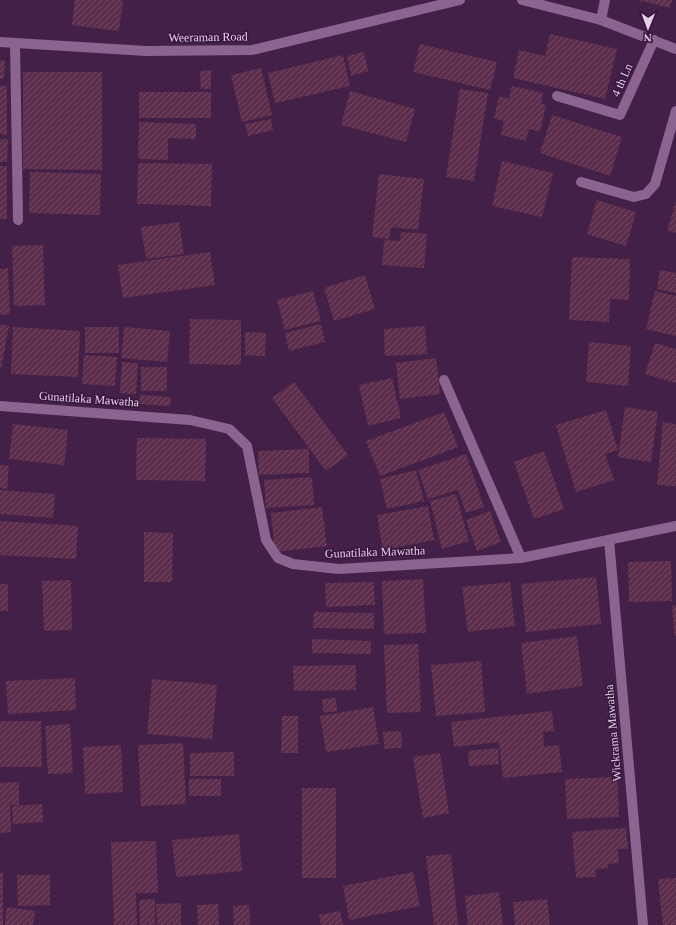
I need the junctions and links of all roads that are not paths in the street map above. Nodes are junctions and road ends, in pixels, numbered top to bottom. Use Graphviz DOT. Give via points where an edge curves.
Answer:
graph roads {
  1 [pos="460,0"];
  2 [pos="522,0"];
  3 [pos="605,0"];
  4 [pos="601,20"];
  5 [pos="654,40"];
  6 [pos="0,42"];
  7 [pos="15,43"];
  8 [pos="676,49"];
  9 [pos="557,96"];
  10 [pos="676,111"];
  11 [pos="581,182"];
  12 [pos="18,220"];
  13 [pos="444,380"];
  14 [pos="0,406"];
  15 [pos="676,526"];
  16 [pos="609,540"];
  17 [pos="521,558"];
  18 [pos="643,925"];
  1 -- 7 [label="street, Weeraman Road" via="252,50 146,51"];
  2 -- 4 [label="street"];
  3 -- 4 [label="street"];
  4 -- 5 [label="street"];
  5 -- 8 [label="street"];
  5 -- 9 [label="street, 4 th Ln" via="620,115"];
  6 -- 7 [label="street, Weeraman Road"];
  7 -- 12 [label="street"];
  10 -- 11 [label="street" via="655,184 646,194 634,197"];
  13 -- 17 [label="street"];
  14 -- 17 [label="street, Gunatilaka Mawatha" via="190,420 229,429 247,446 266,540 278,558 293,564 338,569"];
  15 -- 16 [label="street, Gunatilaka Mawatha"];
  16 -- 17 [label="street, Gunatilaka Mawatha"];
  16 -- 18 [label="street, Wickrama Mawatha"];
}
